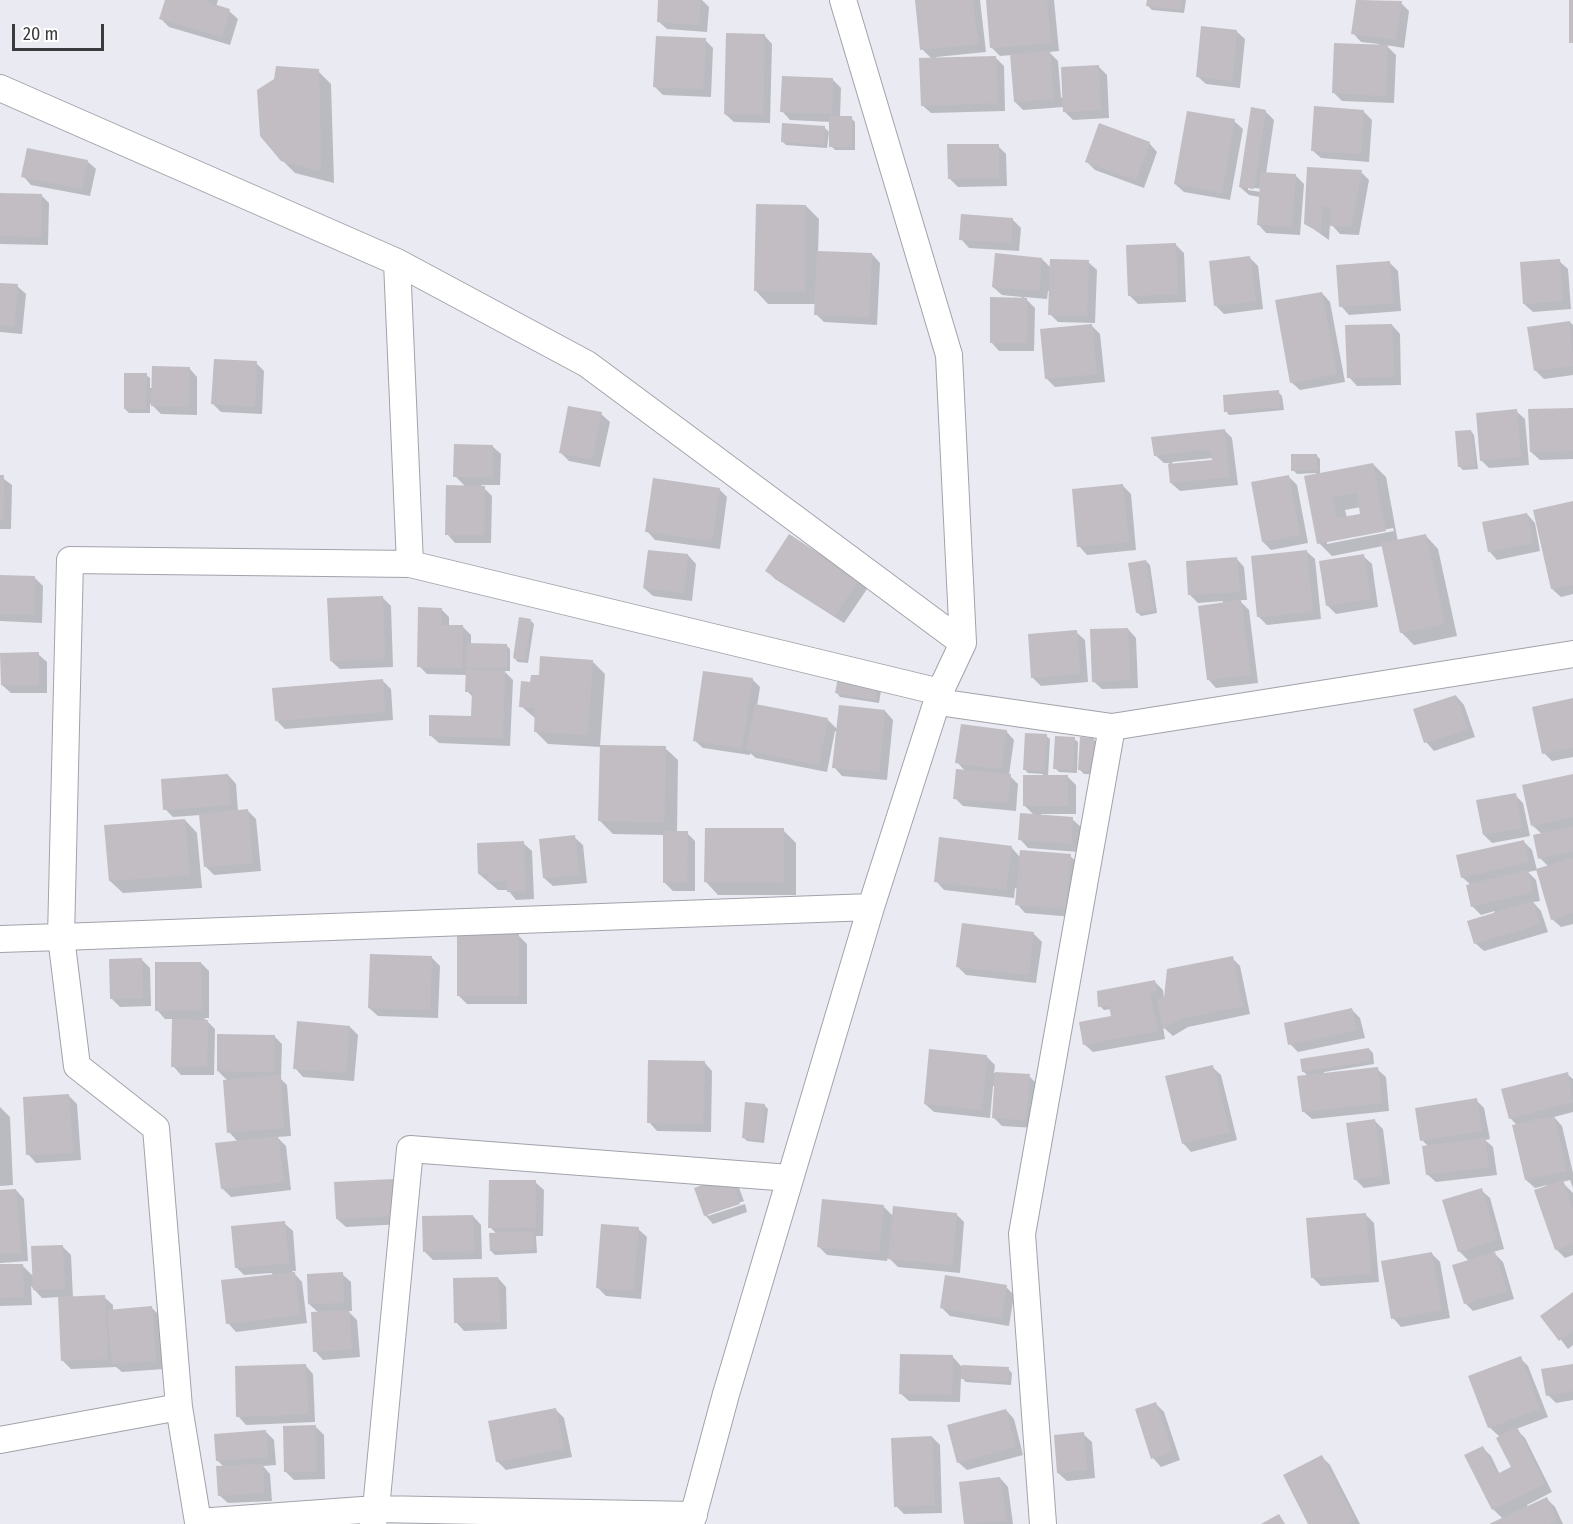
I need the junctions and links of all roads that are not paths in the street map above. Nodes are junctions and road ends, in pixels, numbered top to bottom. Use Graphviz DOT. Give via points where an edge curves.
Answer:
graph roads {
  1 [pos="843,0"];
  2 [pos="0,88"];
  3 [pos="397,262"];
  4 [pos="410,564"];
  5 [pos="963,643"];
  6 [pos="1573,654"];
  7 [pos="939,697"];
  8 [pos="1112,727"];
  9 [pos="871,907"];
  10 [pos="61,937"];
  11 [pos="0,939"];
  12 [pos="790,1178"];
  13 [pos="179,1407"];
  14 [pos="0,1440"];
  15 [pos="374,1517"];
  16 [pos="693,1520"];
  17 [pos="1043,1524"];
  1 -- 5 [label="street" via="949,355"];
  2 -- 3 [label="street"];
  3 -- 4 [label="street"];
  3 -- 5 [label="street" via="587,364"];
  4 -- 7 [label="street"];
  4 -- 10 [label="street" via="70,560"];
  5 -- 7 [label="street"];
  6 -- 8 [label="street"];
  7 -- 8 [label="street"];
  7 -- 9 [label="street"];
  8 -- 17 [label="street" via="1022,1234"];
  9 -- 10 [label="street"];
  9 -- 12 [label="street"];
  10 -- 11 [label="street"];
  10 -- 13 [label="street" via="78,1066 156,1128"];
  12 -- 15 [label="street" via="410,1149"];
  12 -- 16 [label="street"];
  13 -- 14 [label="street"];
  13 -- 15 [label="street" via="198,1522"];
  15 -- 16 [label="street"];
}
